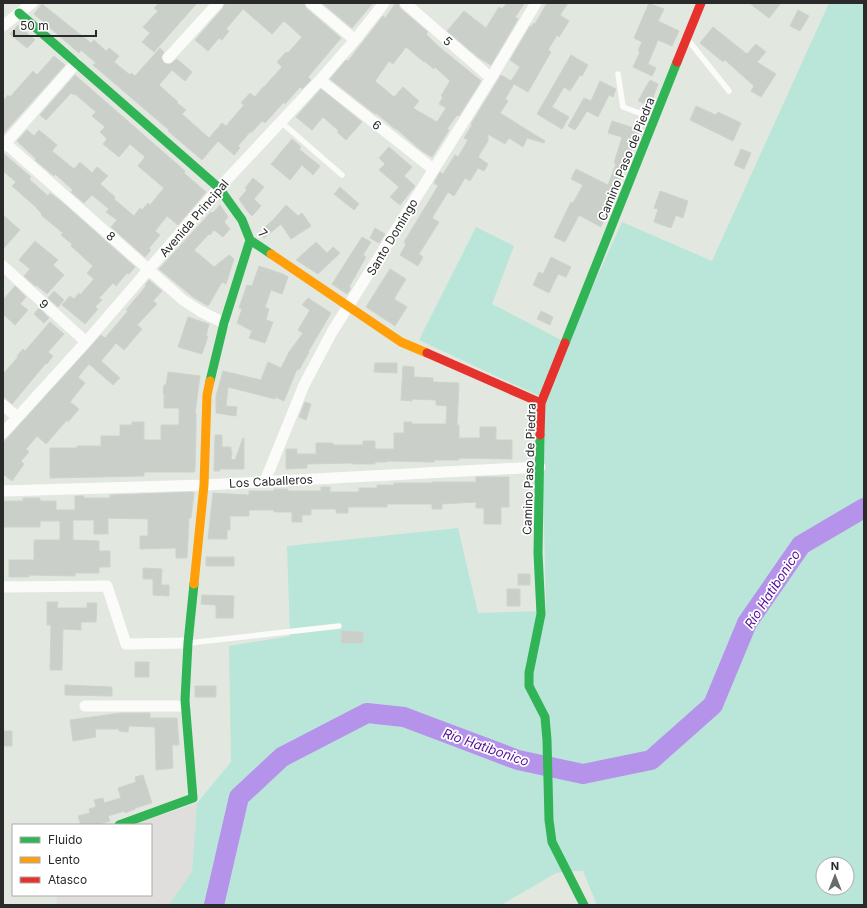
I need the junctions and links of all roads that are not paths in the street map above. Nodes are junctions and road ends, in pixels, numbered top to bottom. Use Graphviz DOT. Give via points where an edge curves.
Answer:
graph roads {
  1 [pos="32,3"];
  2 [pos="218,3"];
  3 [pos="311,3"];
  4 [pos="384,3"];
  5 [pos="405,3"];
  6 [pos="536,3"];
  7 [pos="701,3"];
  8 [pos="19,13"];
  9 [pos="3,26"];
  10 [pos="687,39"];
  11 [pos="355,40"];
  12 [pos="168,58"];
  13 [pos="76,63"];
  14 [pos="618,74"];
  15 [pos="491,78"];
  16 [pos="320,80"];
  17 [pos="729,91"];
  18 [pos="655,118"];
  19 [pos="281,122"];
  20 [pos="4,143"];
  21 [pos="433,169"];
  22 [pos="342,175"];
  23 [pos="219,188"];
  24 [pos="250,240"];
  25 [pos="3,266"];
  26 [pos="149,270"];
  27 [pos="349,307"];
  28 [pos="224,323"];
  29 [pos="86,342"];
  30 [pos="541,403"];
  31 [pos="3,405"];
  32 [pos="17,417"];
  33 [pos="3,432"];
  34 [pos="540,467"];
  35 [pos="265,481"];
  36 [pos="204,485"];
  37 [pos="3,491"];
  38 [pos="3,587"];
  39 [pos="339,626"];
  40 [pos="188,643"];
  41 [pos="86,706"];
  42 [pos="185,706"];
  43 [pos="122,824"];
  44 [pos="584,905"];
  1 -- 8 [label="street"];
  2 -- 12 [label="street"];
  3 -- 11 [label="street"];
  4 -- 11 [label="street, Avenida Principal"];
  5 -- 15 [label="street, 5"];
  6 -- 15 [label="street, Santo Domingo"];
  7 -- 10 [label="street, Camino Paso de Piedra"];
  8 -- 9 [label="street"];
  8 -- 13 [label="street, 7"];
  10 -- 17 [label="lane"];
  10 -- 18 [label="street, Camino Paso de Piedra"];
  11 -- 16 [label="street, Avenida Principal"];
  13 -- 20 [label="street"];
  13 -- 23 [label="street, 7"];
  14 -- 18 [label="lane" via="624,107"];
  15 -- 21 [label="street, Santo Domingo"];
  16 -- 19 [label="street, Avenida Principal"];
  16 -- 21 [label="street, 6"];
  18 -- 30 [label="street, Camino Paso de Piedra"];
  19 -- 22 [label="lane"];
  19 -- 23 [label="street, Avenida Principal"];
  20 -- 26 [label="street, 8"];
  21 -- 27 [label="street, Santo Domingo"];
  23 -- 24 [label="street, 7" via="242,220"];
  23 -- 26 [label="street, Avenida Principal"];
  24 -- 27 [label="street, 7"];
  24 -- 28 [label="street"];
  25 -- 29 [label="street, 9"];
  26 -- 28 [label="street, 8" via="183,300"];
  26 -- 29 [label="street, Avenida Principal"];
  27 -- 30 [label="street, 7" via="401,342"];
  27 -- 35 [label="street, Santo Domingo" via="332,332 304,385"];
  28 -- 36 [label="street" via="207,395"];
  29 -- 32 [label="street, Avenida Principal"];
  30 -- 34 [label="street, Camino Paso de Piedra"];
  31 -- 32 [label="street"];
  32 -- 33 [label="street, Avenida Principal"];
  34 -- 35 [label="street, Los Caballeros"];
  34 -- 44 [label="street, Camino Paso de Piedra" via="538,553 541,614 529,686 545,717 552,842"];
  35 -- 36 [label="street, Los Caballeros"];
  36 -- 37 [label="street, Los Caballeros"];
  36 -- 40 [label="street"];
  38 -- 40 [label="street" via="107,586 126,644"];
  39 -- 40 [label="lane"];
  40 -- 42 [label="street"];
  41 -- 42 [label="street"];
  42 -- 43 [label="street" via="193,798"];
}
